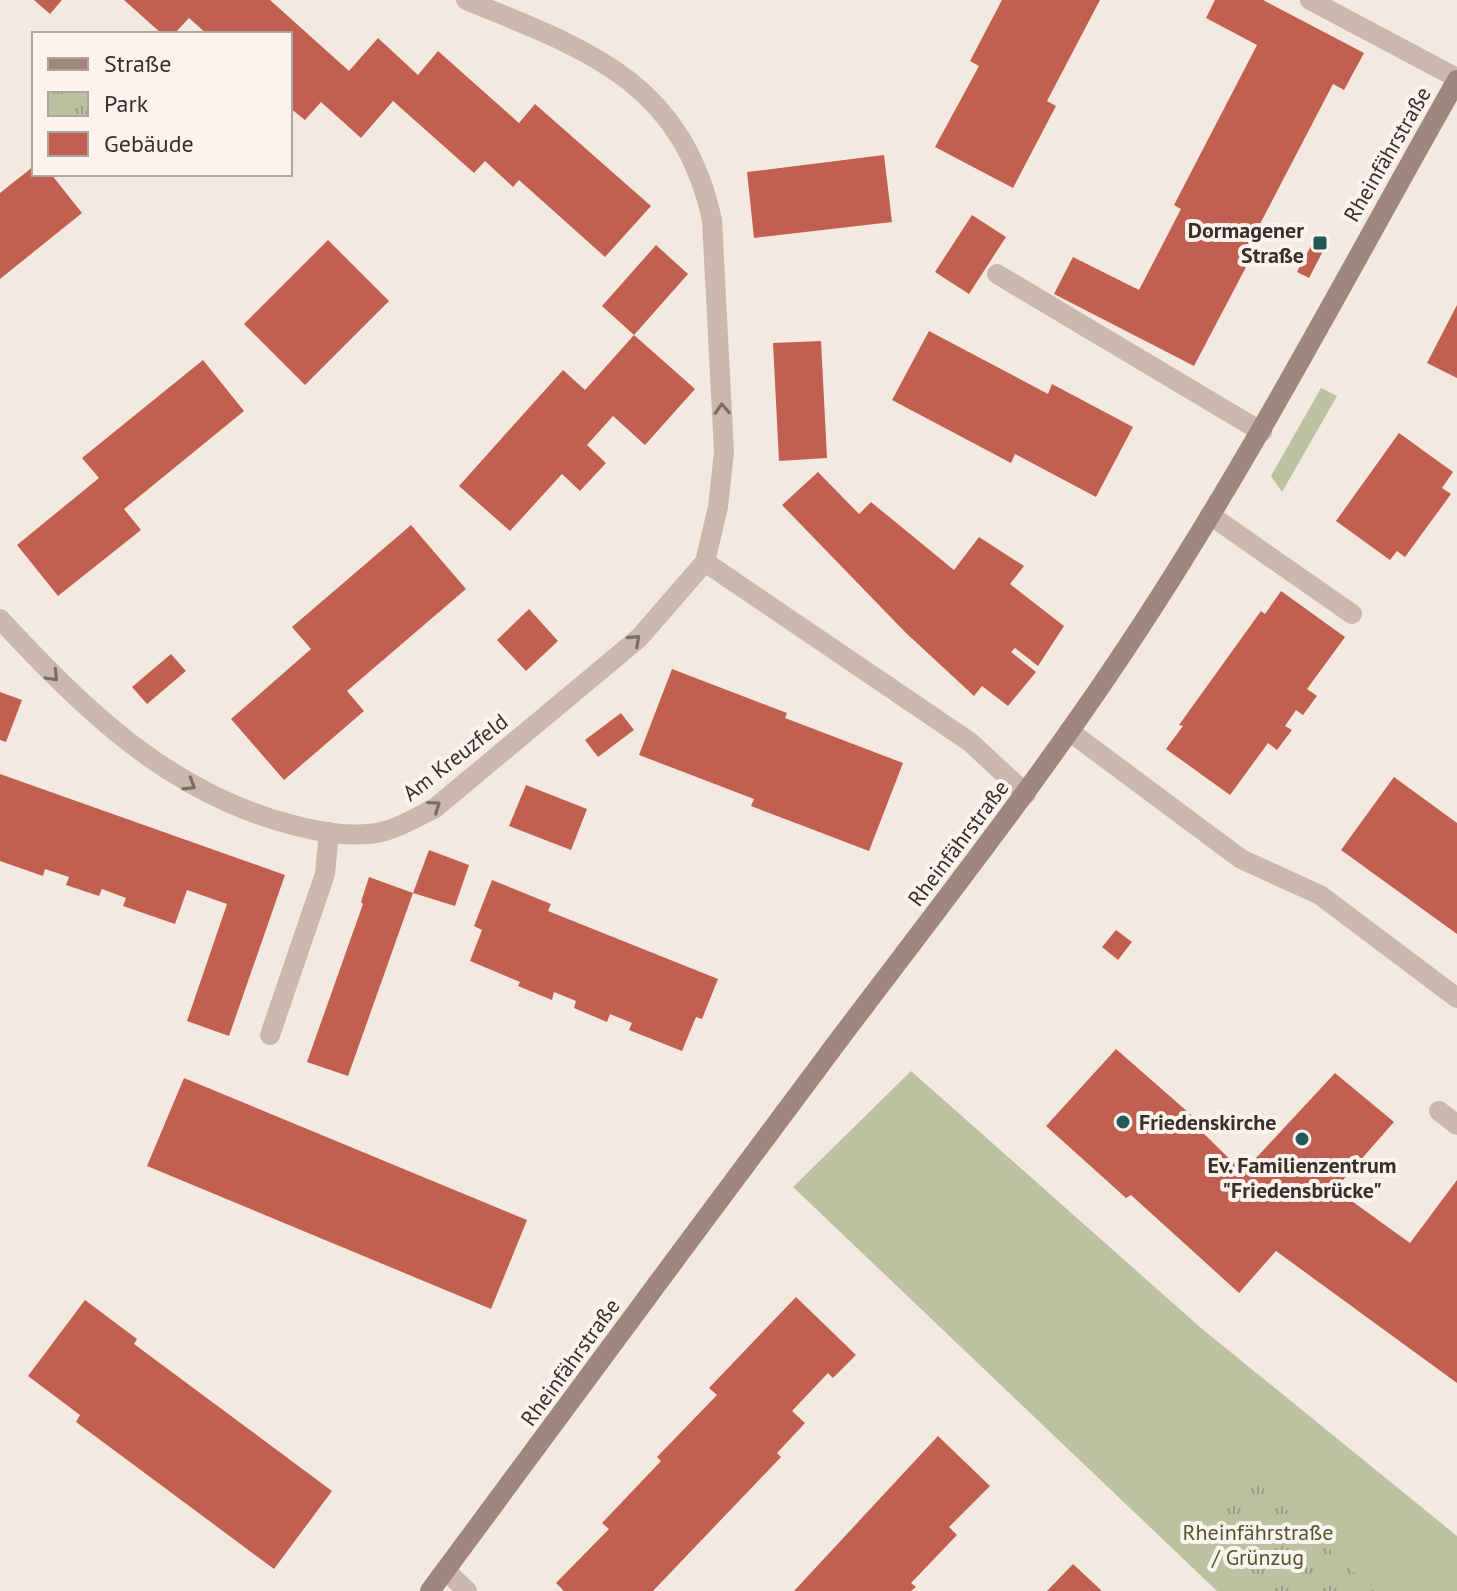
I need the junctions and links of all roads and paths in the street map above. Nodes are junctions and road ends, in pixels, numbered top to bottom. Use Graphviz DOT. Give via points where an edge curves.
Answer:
graph roads {
  1 [pos="466,0"];
  2 [pos="1310,0"];
  3 [pos="1457,79"];
  4 [pos="997,274"];
  5 [pos="1262,432"];
  6 [pos="1210,515"];
  7 [pos="705,562"];
  8 [pos="1352,614"];
  9 [pos="0,619"];
  10 [pos="1069,731"];
  11 [pos="1026,794"];
  12 [pos="329,832"];
  13 [pos="1457,998"];
  14 [pos="270,1035"];
  15 [pos="1439,1111"];
  16 [pos="1457,1125"];
  17 [pos="445,1570"];
  18 [pos="430,1591"];
  19 [pos="467,1591"];
  7 -- 1 [label="street, Am Kreuzfeld, one-way" via="724,452 712,220 692,157 668,118 618,71 549,34"];
  2 -- 3 [label="street"];
  3 -- 5 [label="street, Rheinfährstraße"];
  4 -- 5 [label="street"];
  5 -- 6 [label="street, Rheinfährstraße"];
  6 -- 8 [label="street"];
  6 -- 10 [label="street, Rheinfährstraße"];
  7 -- 11 [label="street" via="970,742"];
  12 -- 7 [label="street, Am Kreuzfeld, one-way" via="384,831 435,808 639,638"];
  9 -- 12 [label="street, Am Kreuzfeld, one-way" via="60,683 161,768 235,807"];
  10 -- 11 [label="street, Rheinfährstraße"];
  10 -- 13 [label="street" via="1241,859 1320,895"];
  11 -- 17 [label="street, Rheinfährstraße"];
  12 -- 14 [label="street" via="325,874"];
  15 -- 16 [label="street"];
  17 -- 18 [label="street, Rheinfährstraße"];
  17 -- 19 [label="street"];
}
